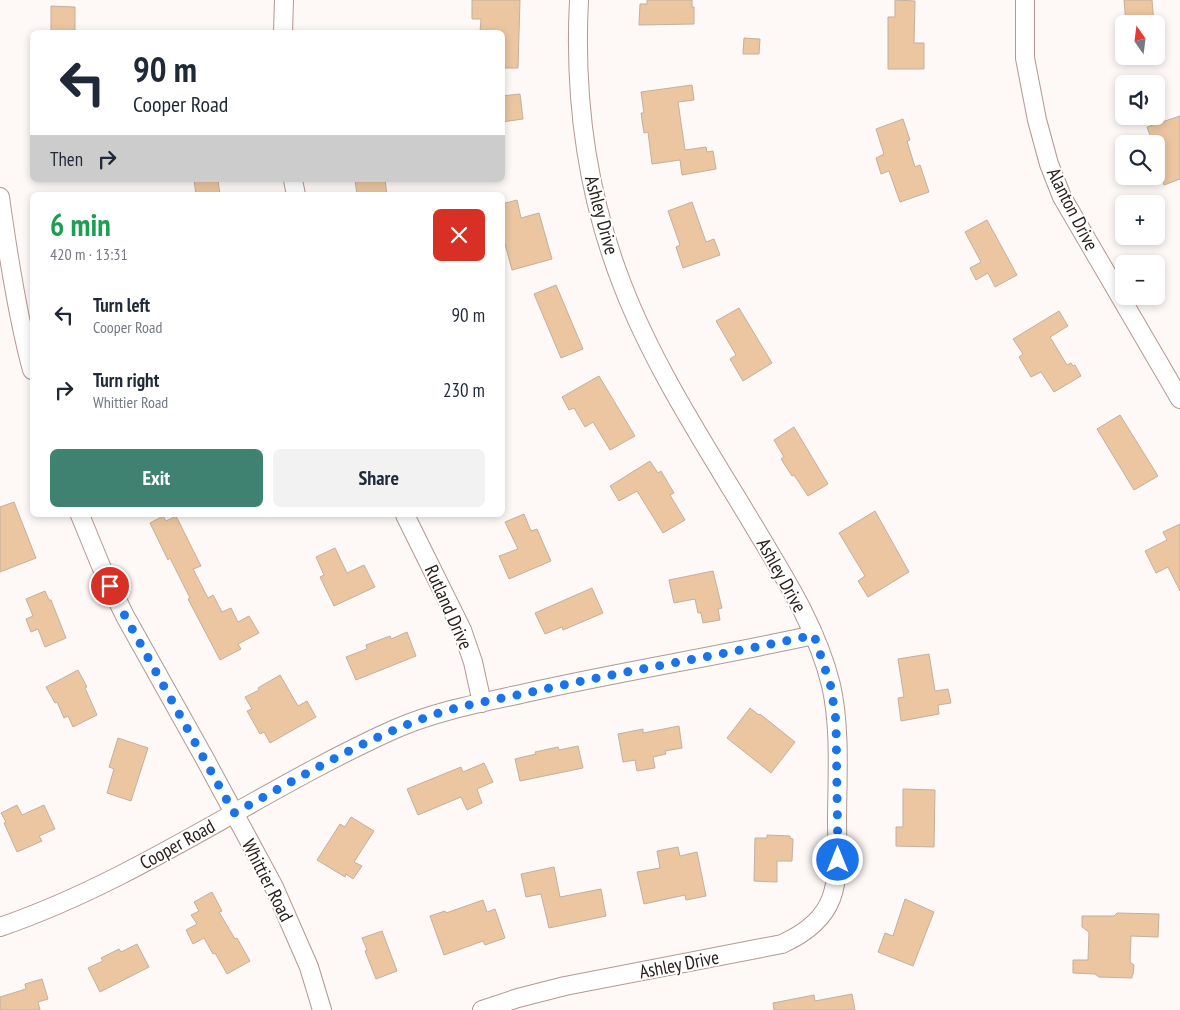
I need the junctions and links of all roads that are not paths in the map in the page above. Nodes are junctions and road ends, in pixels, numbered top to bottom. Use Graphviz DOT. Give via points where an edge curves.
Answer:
graph roads {
  1 [pos="284,0"];
  2 [pos="579,0"];
  3 [pos="1024,0"];
  4 [pos="283,30"];
  5 [pos="0,197"];
  6 [pos="30,362"];
  7 [pos="1180,399"];
  8 [pos="81,517"];
  9 [pos="406,517"];
  10 [pos="814,635"];
  11 [pos="482,703"];
  12 [pos="234,813"];
  13 [pos="0,927"];
  14 [pos="322,1010"];
  15 [pos="482,1010"];
  1 -- 4 [label="street"];
  2 -- 10 [label="street, Ashley Drive" via="577,37 588,162 608,244 622,284 673,391 795,595"];
  3 -- 7 [label="street, Alanton Drive" via="1025,58 1037,120 1062,197"];
  5 -- 6 [label="street" via="16,302"];
  8 -- 12 [label="street, Whittier Road" via="125,616"];
  9 -- 11 [label="street, Rutland Drive" via="462,630"];
  10 -- 11 [label="street, Cooper Road"];
  10 -- 15 [label="street, Ashley Drive" via="831,687 836,721 838,860 833,897 811,928 782,944 565,986"];
  11 -- 12 [label="street, Cooper Road" via="432,715 396,729"];
  12 -- 13 [label="street, Cooper Road" via="88,892"];
  12 -- 14 [label="street, Whittier Road" via="290,921"];
}
